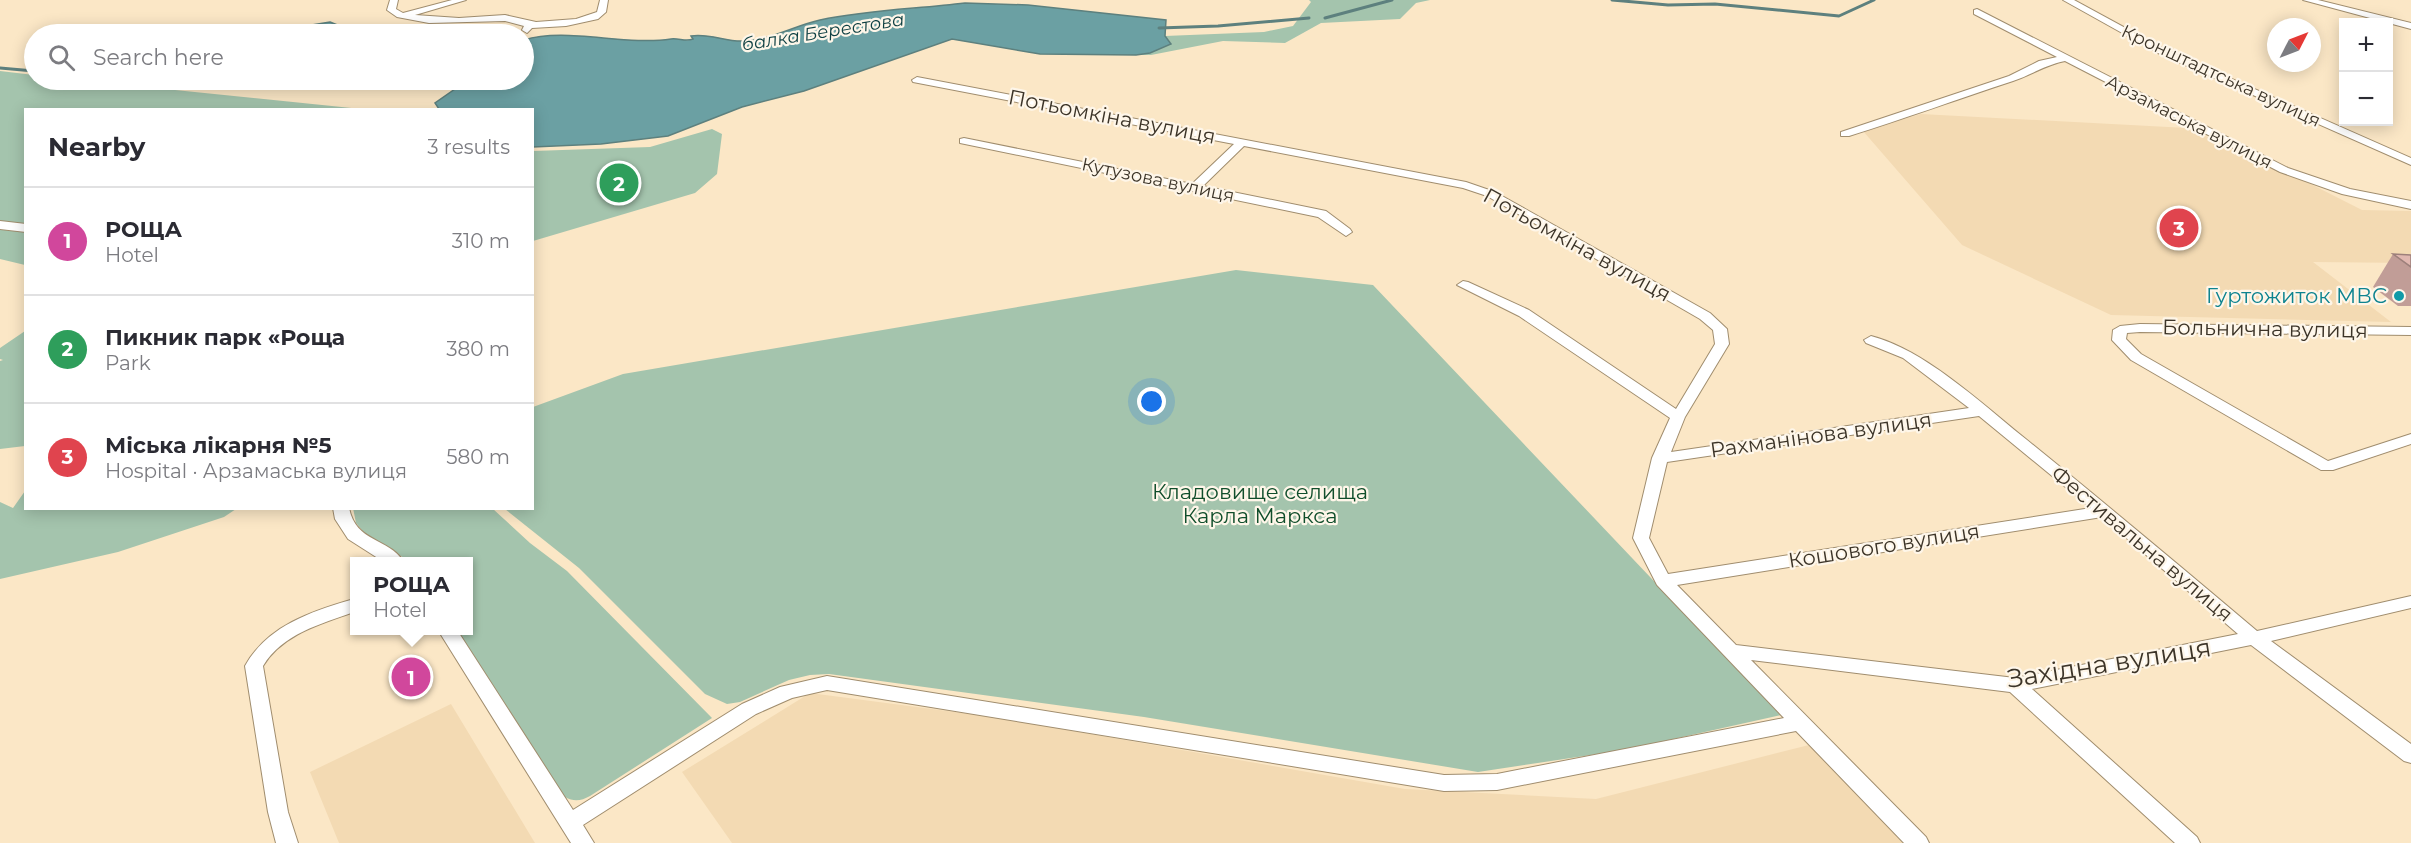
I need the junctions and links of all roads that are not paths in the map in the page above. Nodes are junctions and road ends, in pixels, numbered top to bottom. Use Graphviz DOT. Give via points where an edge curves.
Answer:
graph roads {
  1 [pos="394,0"];
  2 [pos="462,0"];
  3 [pos="604,0"];
  4 [pos="2067,0"];
  5 [pos="2307,0"];
  6 [pos="1977,12"];
  7 [pos="400,15"];
  8 [pos="520,24"];
  9 [pos="534,26"];
  10 [pos="2411,26"];
  11 [pos="2065,58"];
  12 [pos="917,80"];
  13 [pos="1845,134"];
  14 [pos="963,141"];
  15 [pos="1242,142"];
  16 [pos="2411,162"];
  17 [pos="1194,188"];
  18 [pos="2411,205"];
  19 [pos="0,225"];
  20 [pos="24,228"];
  21 [pos="1346,232"];
  22 [pos="1463,285"];
  23 [pos="2390,330"];
  24 [pos="2411,331"];
  25 [pos="1871,340"];
  26 [pos="2411,342"];
  27 [pos="1982,411"];
  28 [pos="1678,417"];
  29 [pos="2411,439"];
  30 [pos="1660,458"];
  31 [pos="341,510"];
  32 [pos="2105,511"];
  33 [pos="389,557"];
  34 [pos="1663,581"];
  35 [pos="2411,602"];
  36 [pos="350,607"];
  37 [pos="450,635"];
  38 [pos="2254,638"];
  39 [pos="1732,651"];
  40 [pos="2015,685"];
  41 [pos="1801,722"];
  42 [pos="2411,755"];
  43 [pos="570,822"];
  44 [pos="287,843"];
  45 [pos="583,843"];
  46 [pos="1918,843"];
  47 [pos="2189,843"];
  1 -- 7 [label="street" via="391,10"];
  2 -- 7 [label="street"];
  3 -- 9 [label="street" via="599,15"];
  4 -- 16 [label="street, Кронштадтська вулиця" via="2161,51"];
  5 -- 10 [label="street"];
  6 -- 11 [label="street, Арзамаська вулиця"];
  7 -- 8 [label="street" via="459,21 504,18"];
  11 -- 13 [label="street"];
  11 -- 18 [label="street, Арзамаська вулиця" via="2284,170 2356,196"];
  12 -- 15 [label="street, Потьомкіна вулиця"];
  14 -- 17 [label="street, Кутузова вулиця"];
  15 -- 17 [label="street"];
  15 -- 28 [label="street, Потьомкіна вулиця" via="1466,185 1491,194 1705,316 1720,329 1722,344"];
  17 -- 21 [label="street, Кутузова вулиця" via="1322,214"];
  19 -- 20 [label="street"];
  22 -- 28 [label="street" via="1524,313"];
  23 -- 24 [label="street, Больнична вулиця"];
  23 -- 26 [label="street"];
  23 -- 29 [label="street, Больнична вулиця" via="2140,328 2120,330 2119,340 2136,357 2327,467"];
  25 -- 27 [label="street, Фестивальна вулиця" via="1908,355"];
  27 -- 30 [label="street, Рахманінова вулиця"];
  27 -- 32 [label="street, Фестивальна вулиця"];
  28 -- 30 [label="street, Потьомкіна вулиця"];
  30 -- 34 [label="street, Потьомкіна вулиця" via="1641,538"];
  31 -- 33 [label="street" via="345,526 354,537"];
  32 -- 34 [label="street, Кошового вулиця"];
  32 -- 38 [label="street, Фестивальна вулиця"];
  34 -- 39 [label="street, Потьомкіна вулиця"];
  35 -- 38 [label="street, Західна вулиця"];
  36 -- 44 [label="street" via="292,629 263,652 254,666 278,812"];
  37 -- 43 [label="street"];
  38 -- 40 [label="street, Західна вулиця"];
  38 -- 42 [label="street, Фестивальна вулиця"];
  39 -- 40 [label="street, Західна вулиця"];
  39 -- 41 [label="street, Потьомкіна вулиця"];
  40 -- 47 [label="street"];
  41 -- 43 [label="street" via="1497,783 1444,783 827,683 808,684 782,692 735,718"];
  41 -- 46 [label="street, Потьомкіна вулиця"];
  43 -- 45 [label="street"];
}
